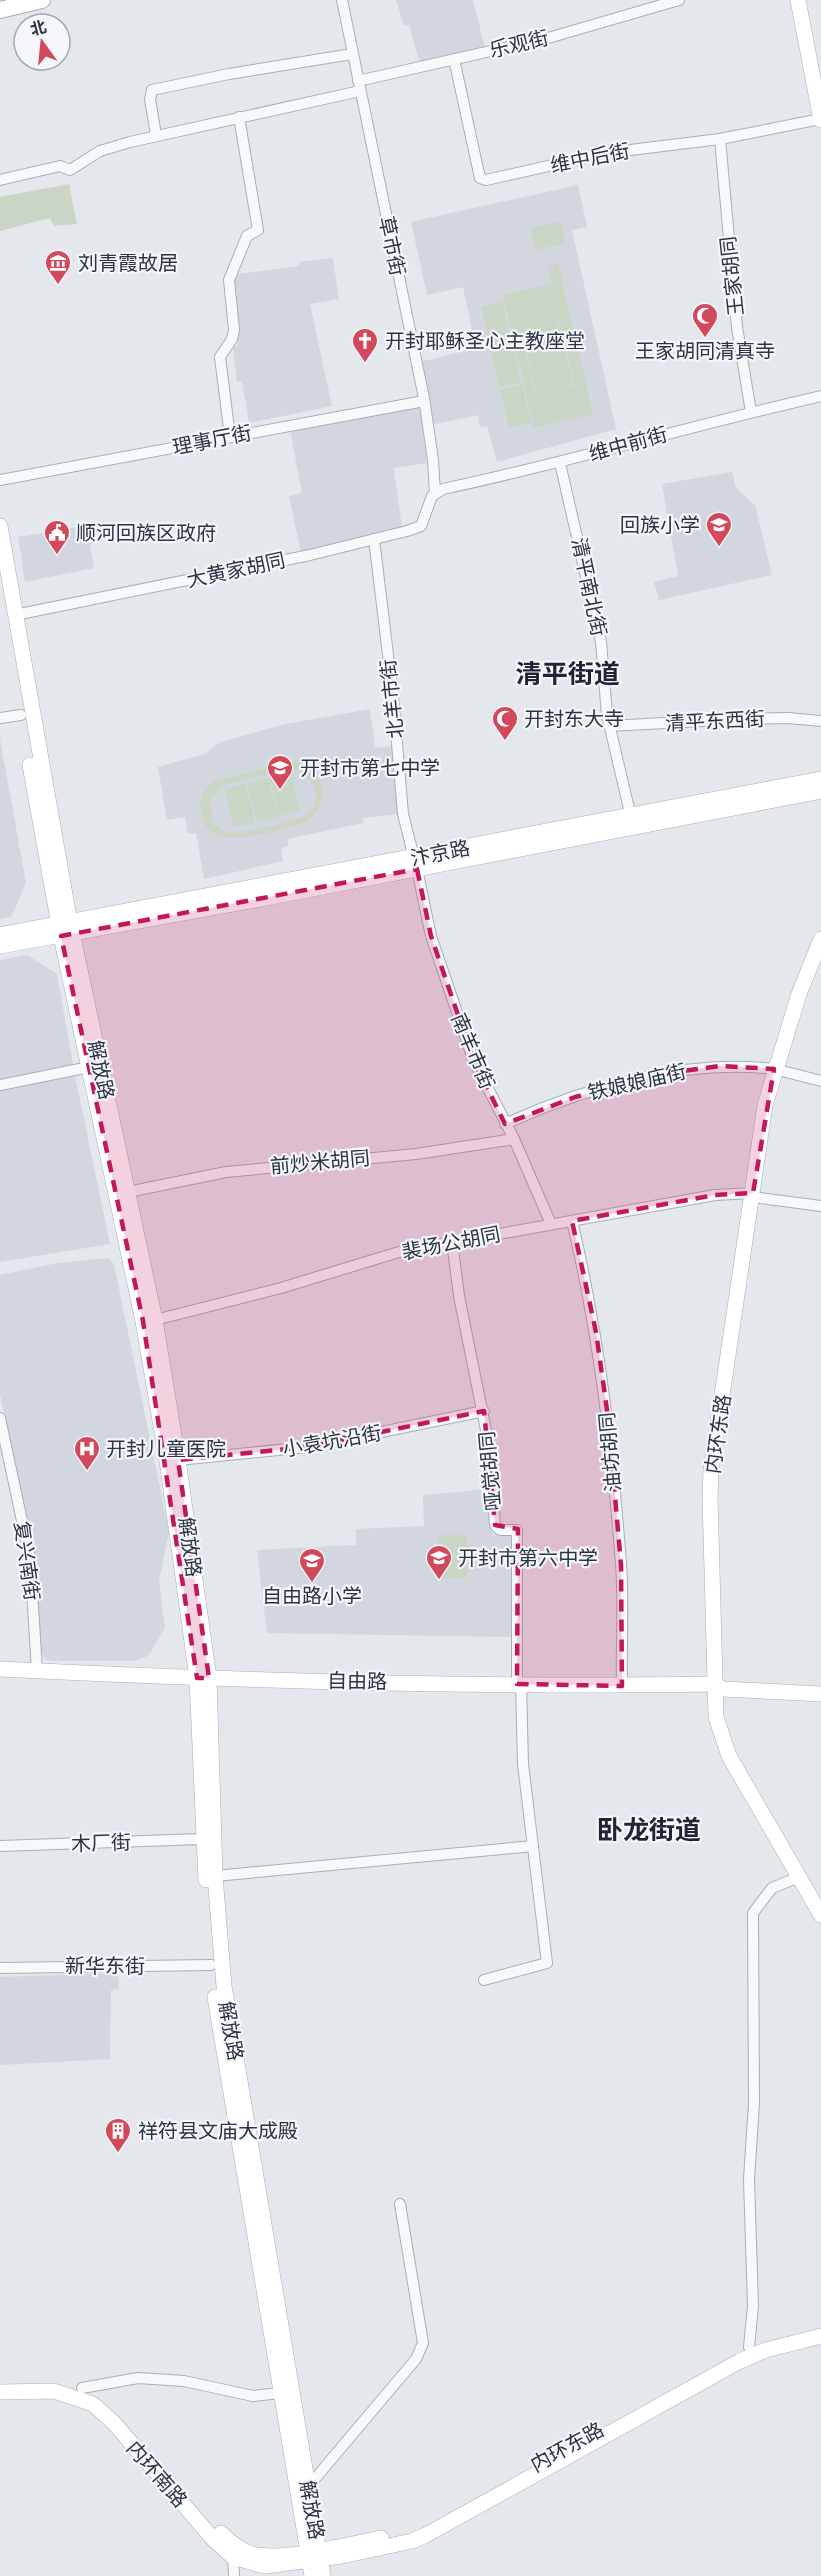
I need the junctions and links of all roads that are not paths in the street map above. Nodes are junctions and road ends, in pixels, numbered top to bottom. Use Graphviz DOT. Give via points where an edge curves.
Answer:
graph roads {
  1 [pos="42,0"];
  2 [pos="342,0"];
  3 [pos="679,0"];
  4 [pos="798,0"];
  5 [pos="0,10"];
  6 [pos="352,54"];
  7 [pos="454,59"];
  8 [pos="359,86"];
  9 [pos="821,116"];
  10 [pos="239,117"];
  11 [pos="156,135"];
  12 [pos="720,139"];
  13 [pos="0,180"];
  14 [pos="821,396"];
  15 [pos="424,401"];
  16 [pos="751,412"];
  17 [pos="230,437"];
  18 [pos="560,463"];
  19 [pos="0,480"];
  20 [pos="435,494"];
  21 [pos="0,526"];
  22 [pos="374,539"];
  23 [pos="0,581"];
  24 [pos="15,615"];
  25 [pos="21,715"];
  26 [pos="0,718"];
  27 [pos="821,722"];
  28 [pos="609,726"];
  29 [pos="821,780"];
  30 [pos="821,790"];
  31 [pos="631,817"];
  32 [pos="415,863"];
  33 [pos="65,930"];
  34 [pos="0,935"];
  35 [pos="821,939"];
  36 [pos="0,946"];
  37 [pos="821,960"];
  38 [pos="88,1067"];
  39 [pos="778,1070"];
  40 [pos="821,1081"];
  41 [pos="0,1085"];
  42 [pos="505,1124"];
  43 [pos="514,1139"];
  44 [pos="128,1192"];
  45 [pos="756,1196"];
  46 [pos="821,1206"];
  47 [pos="572,1221"];
  48 [pos="551,1224"];
  49 [pos="452,1242"];
  50 [pos="155,1320"];
  51 [pos="484,1411"];
  52 [pos="0,1418"];
  53 [pos="178,1460"];
  54 [pos="0,1669"];
  55 [pos="37,1671"];
  56 [pos="203,1678"];
  57 [pos="519,1684"];
  58 [pos="720,1685"];
  59 [pos="622,1686"];
  60 [pos="821,1686"];
  61 [pos="821,1694"];
  62 [pos="202,1839"];
  63 [pos="0,1846"];
  64 [pos="533,1846"];
  65 [pos="215,1876"];
  66 [pos="799,1877"];
  67 [pos="821,1898"];
  68 [pos="821,1915"];
  69 [pos="211,1965"];
  70 [pos="0,1968"];
  71 [pos="484,1980"];
  72 [pos="400,2204"];
  73 [pos="821,2327"];
  74 [pos="821,2336"];
  75 [pos="749,2347"];
  76 [pos="0,2384"];
  77 [pos="82,2388"];
  78 [pos="0,2392"];
  79 [pos="280,2393"];
  80 [pos="308,2487"];
  81 [pos="233,2557"];
  82 [pos="315,2562"];
  83 [pos="234,2576"];
  1 -- 5 [label="main road"];
  2 -- 6 [label="street, 草市街"];
  3 -- 7 [label="street, 乐观街" via="548,38"];
  4 -- 9 [label="main road"];
  6 -- 8 [label="street, 草市街"];
  6 -- 11 [label="street" via="152,90"];
  7 -- 8 [label="street, 乐观街"];
  7 -- 12 [label="street, 维中后街" via="482,180 606,153"];
  8 -- 10 [label="street, 乐观街"];
  8 -- 15 [label="street, 草市街"];
  9 -- 12 [label="street, 维中后街"];
  10 -- 11 [label="street, 乐观街"];
  10 -- 17 [label="street" via="258,230 247,236 229,280 234,330 220,357"];
  11 -- 13 [label="street, 乐观街" via="100,151 70,170 60,166"];
  12 -- 16 [label="street, 王家胡同" via="737,327"];
  14 -- 16 [label="street, 维中前街"];
  15 -- 17 [label="street, 理事厅街"];
  15 -- 20 [label="street, 草市街" via="434,460"];
  16 -- 18 [label="street, 维中前街"];
  17 -- 19 [label="street, 理事厅街"];
  18 -- 20 [label="street, 维中前街" via="442,489"];
  18 -- 28 [label="street, 清平南北街" via="602,642"];
  20 -- 22 [label="street, 大黄家胡同" via="421,526"];
  21 -- 24 [label="main road, 解放路"];
  22 -- 24 [label="street, 大黄家胡同"];
  22 -- 32 [label="street, 北羊市街" via="403,814"];
  23 -- 25 [label="main road, 解放路"];
  24 -- 33 [label="main road, 解放路"];
  25 -- 26 [label="street"];
  25 -- 33 [label="main road, 解放路"];
  27 -- 28 [label="street, 清平东西街" via="759,718"];
  28 -- 31 [label="street, 清平南北街"];
  29 -- 31 [label="main road, 汴京路"];
  30 -- 32 [label="main road, 汴京路"];
  31 -- 32 [label="main road, 汴京路"];
  32 -- 33 [label="main road, 汴京路"];
  32 -- 42 [label="street, 南羊市街" via="441,969 473,1059"];
  33 -- 34 [label="main road"];
  33 -- 36 [label="main road"];
  33 -- 38 [label="main road, 解放路"];
  33 -- 44 [label="main road, 解放路"];
  35 -- 39 [label="main road, 内环东路" via="799,994"];
  37 -- 39 [label="main road, 内环东路"];
  38 -- 41 [label="street"];
  38 -- 56 [label="main road, 解放路" via="147,1344"];
  39 -- 40 [label="street, 铁娘娘庙街"];
  39 -- 42 [label="street, 铁娘娘庙街" via="720,1066 683,1071 575,1097"];
  39 -- 45 [label="main road, 内环东路" via="765,1105"];
  42 -- 43 [label="street, 南羊市街"];
  43 -- 44 [label="street, 前炒米胡同" via="426,1153 226,1172"];
  43 -- 48 [label="street, 南羊市街"];
  44 -- 50 [label="main road, 解放路"];
  45 -- 46 [label="street, 裴场公胡同"];
  45 -- 47 [label="street, 裴场公胡同" via="715,1195"];
  45 -- 58 [label="main road, 内环东路" via="719,1471"];
  47 -- 48 [label="street, 裴场公胡同"];
  47 -- 59 [label="street, 油坊胡同" via="592,1309 608,1417 621,1565"];
  48 -- 49 [label="street, 裴场公胡同"];
  49 -- 50 [label="street, 裴场公胡同" via="399,1252 281,1288"];
  49 -- 51 [label="street, 哑觉胡同" via="459,1296"];
  50 -- 53 [label="main road, 解放路"];
  51 -- 53 [label="street, 小袁坑沿街" via="308,1447"];
  51 -- 57 [label="street, 哑觉胡同" via="495,1525 500,1530 517,1530"];
  52 -- 55 [label="street, 复兴南街" via="30,1558"];
  53 -- 56 [label="main road, 解放路"];
  54 -- 55 [label="main road, 自由路"];
  55 -- 56 [label="main road, 自由路"];
  56 -- 57 [label="main road, 自由路"];
  56 -- 62 [label="main road, 解放路"];
  56 -- 65 [label="main road, 解放路"];
  57 -- 59 [label="main road, 自由路"];
  57 -- 64 [label="street"];
  58 -- 59 [label="main road, 自由路"];
  58 -- 60 [label="main road, 自由路"];
  58 -- 61 [label="main road, 自由路"];
  58 -- 66 [label="main road, 内环东路" via="716,1717 729,1756"];
  58 -- 67 [label="main road, 内环东路" via="724,1716 737,1752"];
  62 -- 63 [label="street, 木厂街"];
  62 -- 69 [label="main road, 解放路"];
  64 -- 65 [label="street"];
  64 -- 71 [label="street" via="547,1963"];
  65 -- 80 [label="main road, 解放路" via="224,1986"];
  66 -- 68 [label="main road, 内环东路"];
  66 -- 75 [label="street" via="772,1888 753,1913 754,2104 749,2179 753,2306"];
  69 -- 70 [label="street, 新华东街"];
  69 -- 79 [label="main road, 解放路"];
  72 -- 80 [label="street" via="423,2343 416,2359"];
  73 -- 75 [label="main road, 内环东路"];
  74 -- 82 [label="main road, 内环东路" via="740,2361 426,2535"];
  75 -- 82 [label="main road, 内环东路" via="422,2526"];
  76 -- 77 [label="main road, 内环南路" via="56,2383"];
  77 -- 79 [label="street" via="138,2378 184,2381 253,2396"];
  77 -- 82 [label="main road, 内环南路" via="109,2404 232,2543 254,2555"];
  78 -- 81 [label="main road, 内环南路" via="54,2391 93,2404"];
  79 -- 82 [label="main road, 解放路"];
  80 -- 82 [label="main road, 解放路"];
  81 -- 82 [label="main road, 内环南路" via="264,2566"];
  81 -- 83 [label="street"];
}
